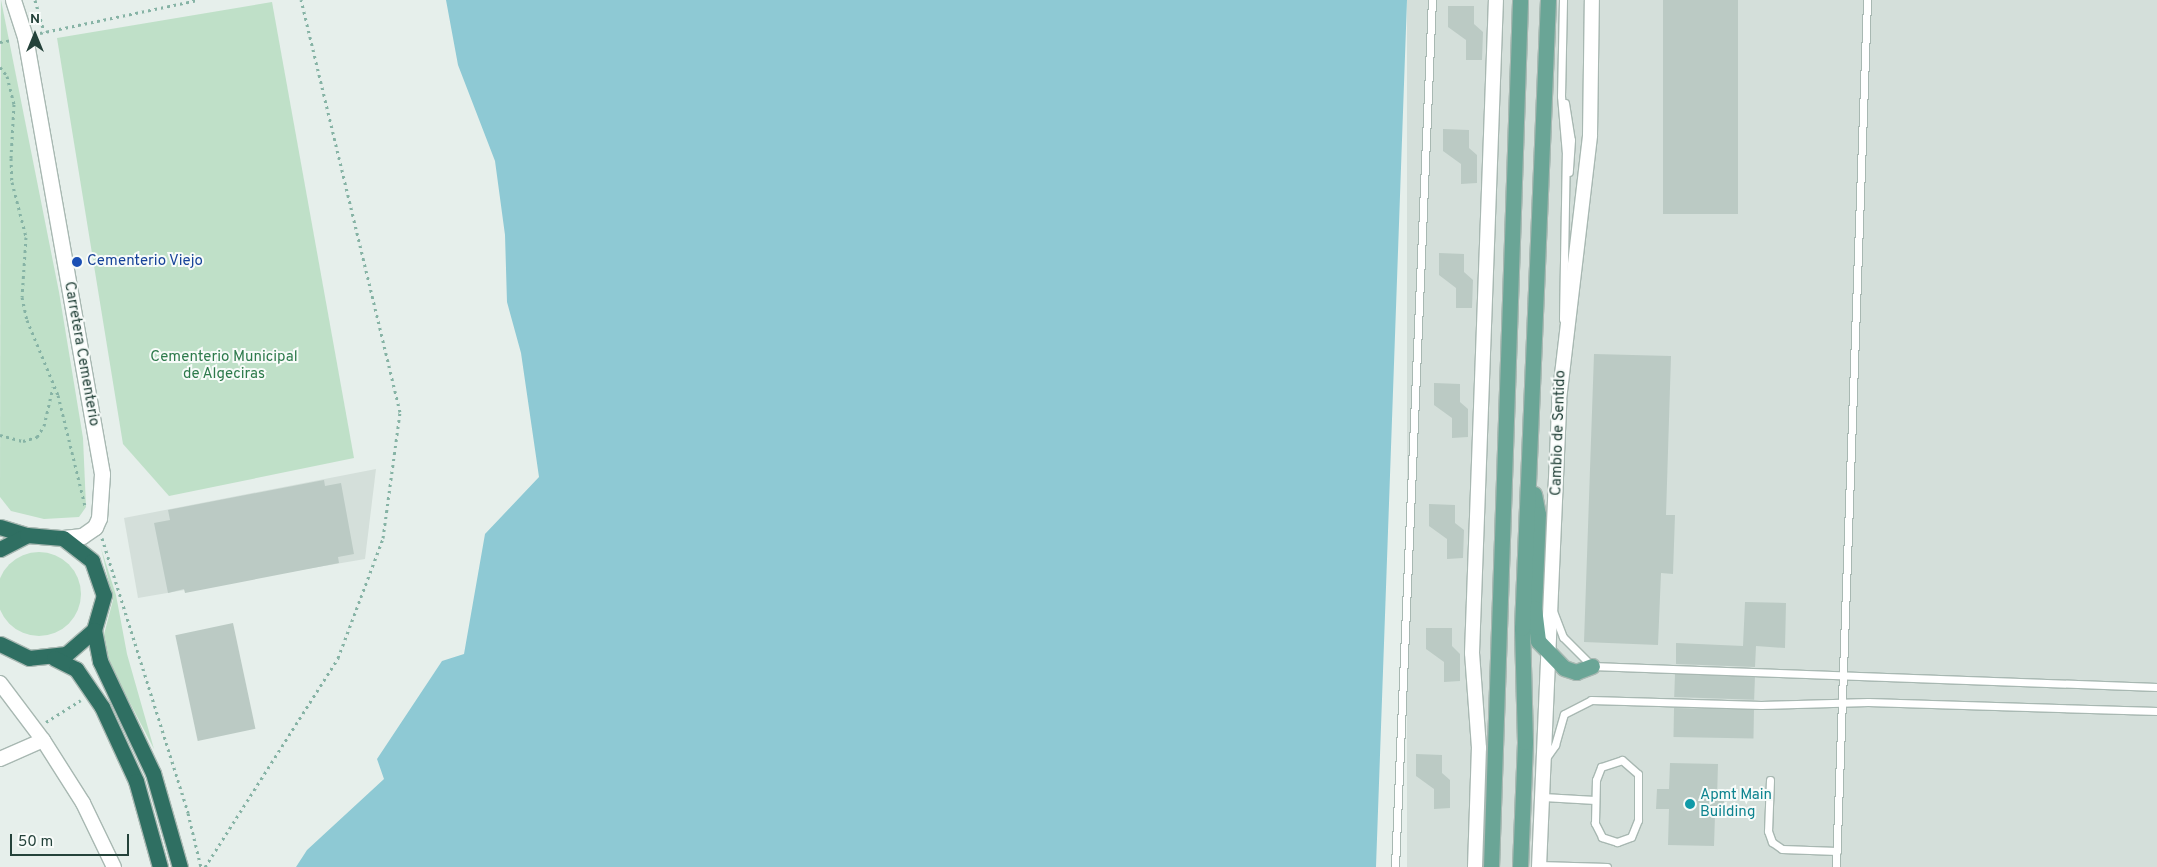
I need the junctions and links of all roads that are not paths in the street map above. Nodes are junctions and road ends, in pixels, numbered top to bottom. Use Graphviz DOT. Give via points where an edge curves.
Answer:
graph roads {
  1 [pos="13,0"];
  2 [pos="1432,0"];
  3 [pos="1496,0"];
  4 [pos="1520,0"];
  5 [pos="1548,0"];
  6 [pos="1563,0"];
  7 [pos="1592,0"];
  8 [pos="1867,0"];
  9 [pos="1563,341"];
  10 [pos="1529,468"];
  11 [pos="0,527"];
  12 [pos="27,535"];
  13 [pos="63,538"];
  14 [pos="0,549"];
  15 [pos="1552,609"];
  16 [pos="94,630"];
  17 [pos="0,644"];
  18 [pos="1546,652"];
  19 [pos="54,658"];
  20 [pos="1592,666"];
  21 [pos="1844,676"];
  22 [pos="0,683"];
  23 [pos="2157,687"];
  24 [pos="1843,703"];
  25 [pos="2157,711"];
  26 [pos="39,734"];
  27 [pos="1545,758"];
  28 [pos="0,759"];
  29 [pos="1770,780"];
  30 [pos="1543,797"];
  31 [pos="1595,800"];
  32 [pos="1837,851"];
  33 [pos="1539,866"];
  34 [pos="1561,866"];
  35 [pos="114,867"];
  36 [pos="160,867"];
  37 [pos="180,867"];
  38 [pos="1395,867"];
  39 [pos="1475,867"];
  40 [pos="1491,867"];
  41 [pos="1520,867"];
  42 [pos="1600,867"];
  43 [pos="1607,867"];
  44 [pos="1836,867"];
  1 -- 13 [label="street, Carretera Cementerio" via="25,37 102,474 99,518 95,527 82,536"];
  2 -- 38 [label="lane"];
  3 -- 39 [label="street" via="1472,652 1479,748"];
  4 -- 40 [label="main road"];
  5 -- 10 [label="main road"];
  6 -- 9 [label="lane" via="1561,96 1566,154"];
  7 -- 9 [label="street, Cambio de Sentido" via="1590,135"];
  8 -- 21 [label="lane"];
  9 -- 15 [label="street, Cambio de Sentido"];
  10 -- 18 [label="main road" via="1538,514 1535,628"];
  10 -- 41 [label="main road" via="1522,628 1525,742"];
  11 -- 12 [label="highway"];
  12 -- 13 [label="highway"];
  12 -- 14 [label="highway"];
  13 -- 16 [label="highway" via="84,552 98,572 103,608"];
  15 -- 18 [label="street, Cambio de Sentido" via="1547,623"];
  15 -- 20 [label="lane" via="1563,637"];
  16 -- 19 [label="highway" via="77,648"];
  16 -- 37 [label="highway" via="100,662 153,772"];
  17 -- 19 [label="highway" via="30,658"];
  18 -- 20 [label="main road" via="1554,662 1576,672"];
  18 -- 27 [label="street, Cambio de Sentido"];
  19 -- 36 [label="highway" via="76,669 94,692 136,781"];
  20 -- 21 [label="lane"];
  21 -- 23 [label="lane"];
  21 -- 24 [label="lane"];
  22 -- 26 [label="street"];
  24 -- 25 [label="lane"];
  24 -- 27 [label="lane" via="1590,700 1564,714 1555,745"];
  24 -- 32 [label="lane"];
  26 -- 28 [label="street"];
  26 -- 35 [label="street" via="84,803"];
  27 -- 30 [label="street, Cambio de Sentido"];
  29 -- 32 [label="lane" via="1768,831 1772,842 1782,849"];
  30 -- 31 [label="lane"];
  30 -- 33 [label="street, Cambio de Sentido"];
  31 -- 31 [label="lane" via="1595,823 1602,837 1617,842 1631,837 1638,820 1639,781 1634,767 1614,759 1601,767"];
  32 -- 44 [label="lane"];
  33 -- 34 [label="lane"];
  34 -- 42 [label="lane"];
  42 -- 43 [label="lane"];
}
